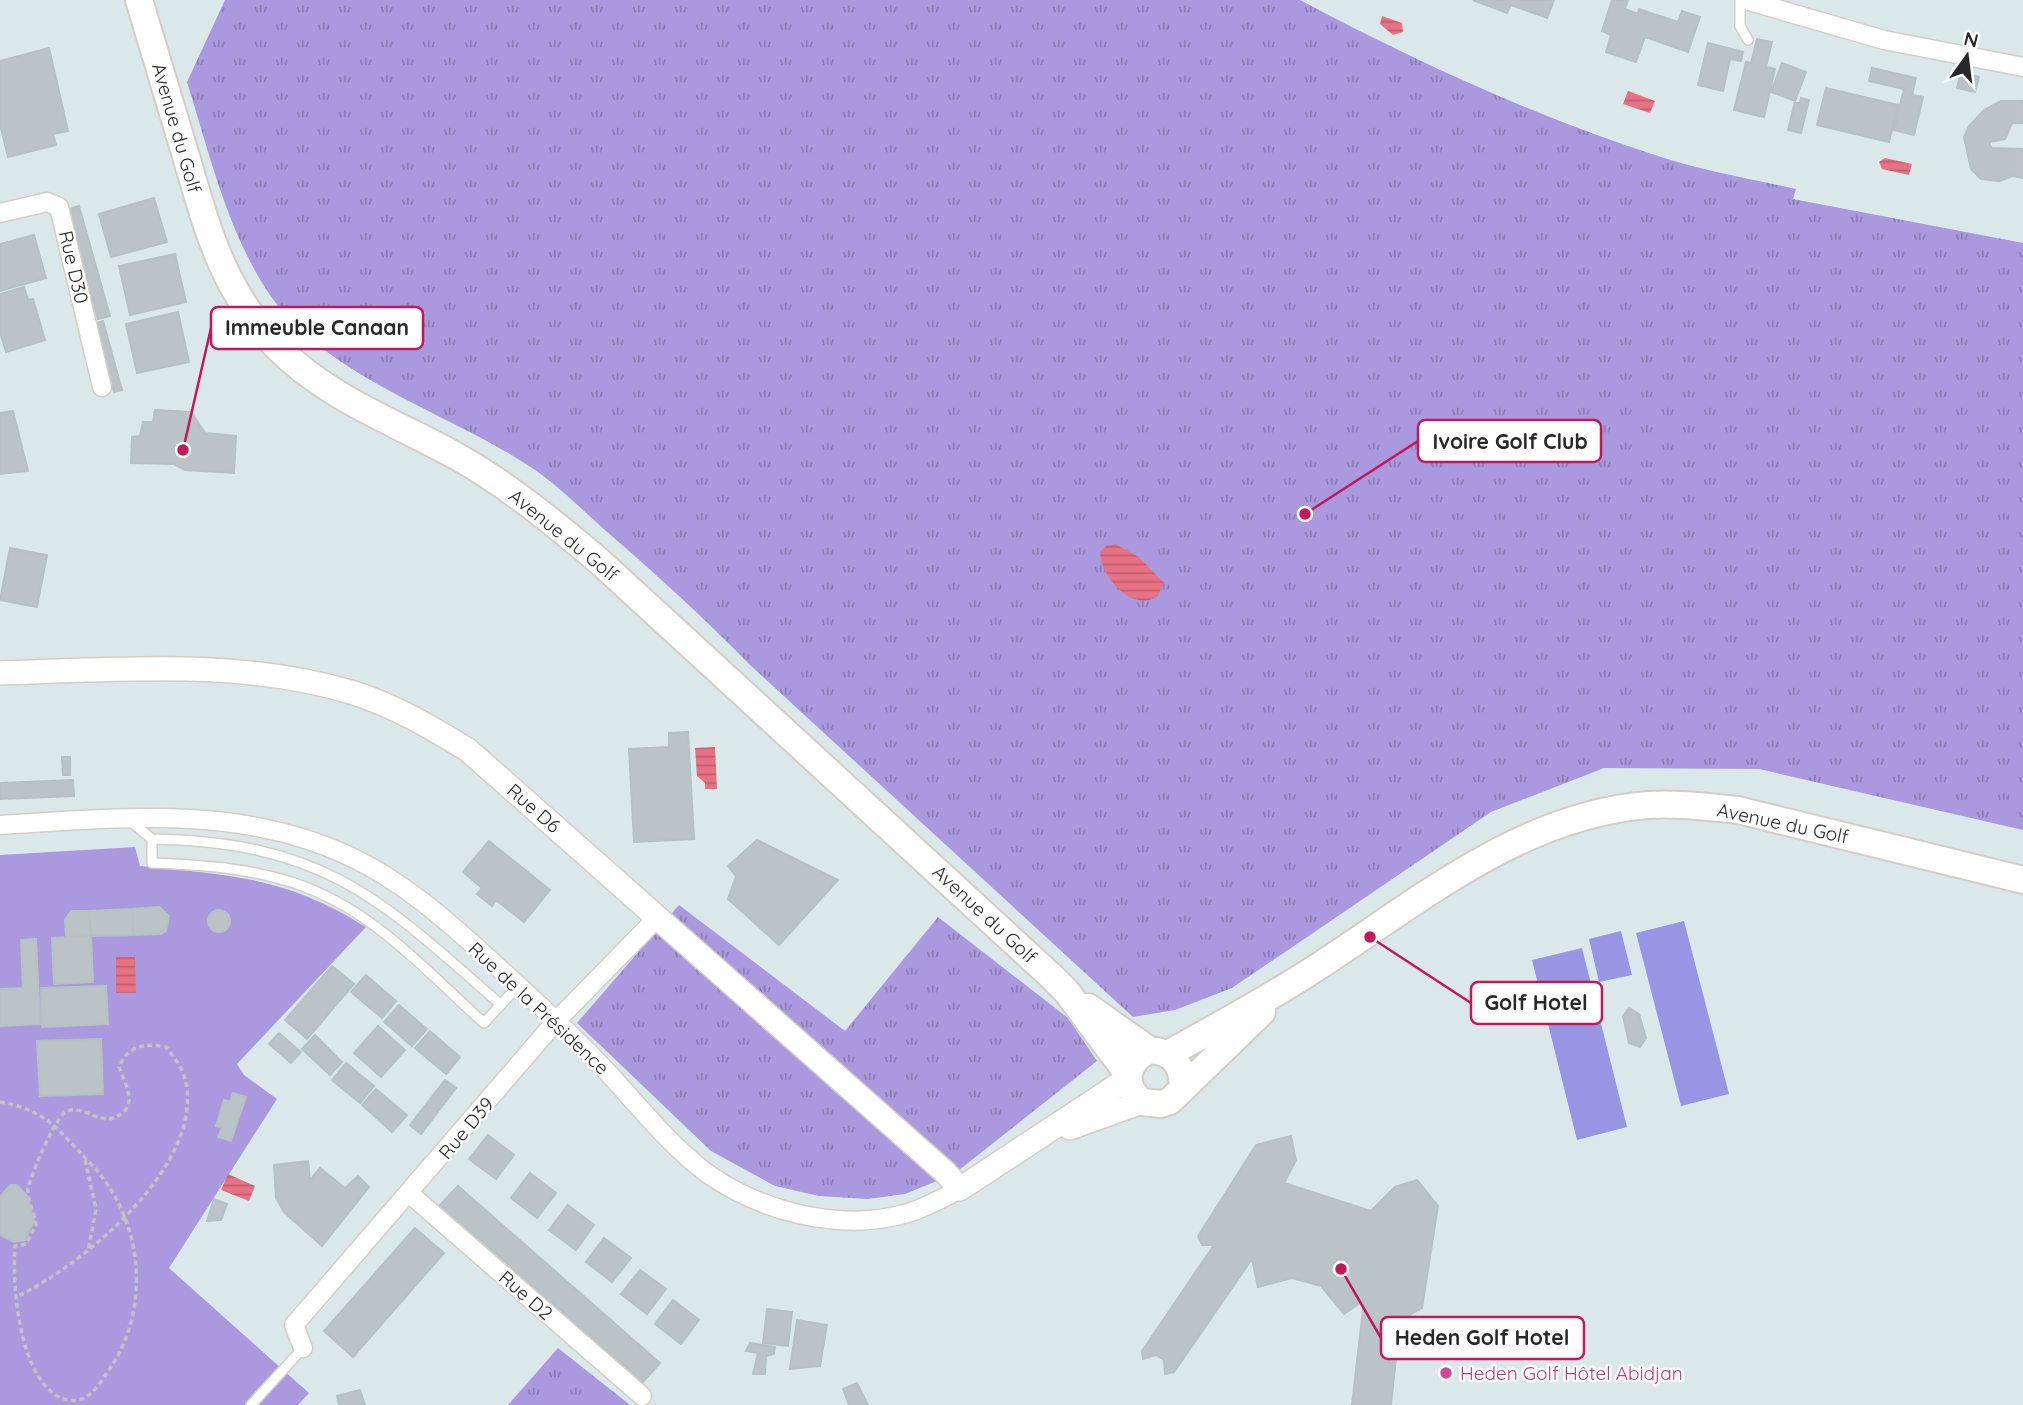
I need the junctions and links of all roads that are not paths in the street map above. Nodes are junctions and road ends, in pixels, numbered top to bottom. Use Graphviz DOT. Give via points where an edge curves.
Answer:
graph roads {
  1 [pos="139,0"];
  2 [pos="1740,0"];
  3 [pos="1746,0"];
  4 [pos="1748,40"];
  5 [pos="2023,66"];
  6 [pos="0,213"];
  7 [pos="102,387"];
  8 [pos="0,673"];
  9 [pos="126,817"];
  10 [pos="0,825"];
  11 [pos="152,839"];
  12 [pos="2023,880"];
  13 [pos="658,917"];
  14 [pos="518,985"];
  15 [pos="1292,985"];
  16 [pos="1067,992"];
  17 [pos="500,1005"];
  18 [pos="557,1020"];
  19 [pos="1159,1052"];
  20 [pos="1128,1076"];
  21 [pos="1183,1087"];
  22 [pos="1142,1102"];
  23 [pos="1040,1138"];
  24 [pos="960,1189"];
  25 [pos="410,1194"];
  26 [pos="303,1348"];
  27 [pos="642,1396"];
  28 [pos="251,1405"];
  1 -- 16 [label="main road, Avenue du Golf" via="208,236 234,290 277,347 332,391 459,458 541,512"];
  2 -- 4 [label="lane" via="1740,26"];
  3 -- 5 [label="street" via="1884,40"];
  6 -- 7 [label="street, Rue D30" via="47,202 59,207"];
  8 -- 13 [label="street, Rue D6" via="194,668 282,676 355,694 414,718 468,750"];
  9 -- 10 [label="street, Rue de la Présidence"];
  9 -- 11 [label="lane"];
  9 -- 14 [label="street, Rue de la Présidence" via="219,819 306,838 351,856 434,910"];
  11 -- 17 [label="lane" via="249,847 340,877 415,929"];
  11 -- 17 [label="lane" via="152,863 244,870 330,898 370,923 484,1023"];
  12 -- 15 [label="main road, Avenue du Golf" via="1738,810 1650,805 1560,823 1511,844"];
  13 -- 18 [label="street, Rue D39"];
  13 -- 24 [label="street, Rue D6"];
  14 -- 17 [label="lane"];
  14 -- 18 [label="street, Rue de la Présidence"];
  15 -- 19 [label="main road, Avenue du Golf"];
  15 -- 21 [label="main road, Avenue du Golf"];
  16 -- 19 [label="main road, Avenue du Golf"];
  16 -- 20 [label="main road, Avenue du Golf"];
  18 -- 24 [label="street, Rue de la Présidence" via="681,1151 734,1190 771,1206 806,1215 879,1218 904,1214"];
  18 -- 25 [label="street, Rue D39"];
  19 -- 20 [label="main road, Avenue du Golf" via="1133,1061"];
  19 -- 21 [label="main road, Avenue du Golf" via="1181,1068"];
  20 -- 22 [label="main road, Avenue du Golf"];
  20 -- 23 [label="street, Rue de la Présidence"];
  21 -- 22 [label="main road, Avenue du Golf" via="1170,1101"];
  22 -- 23 [label="street, Rue de la Présidence"];
  23 -- 24 [label="street, Rue de la Présidence"];
  25 -- 26 [label="street, Rue D39" via="294,1325"];
  25 -- 27 [label="street, Rue D2"];
  26 -- 28 [label="lane"];
}
